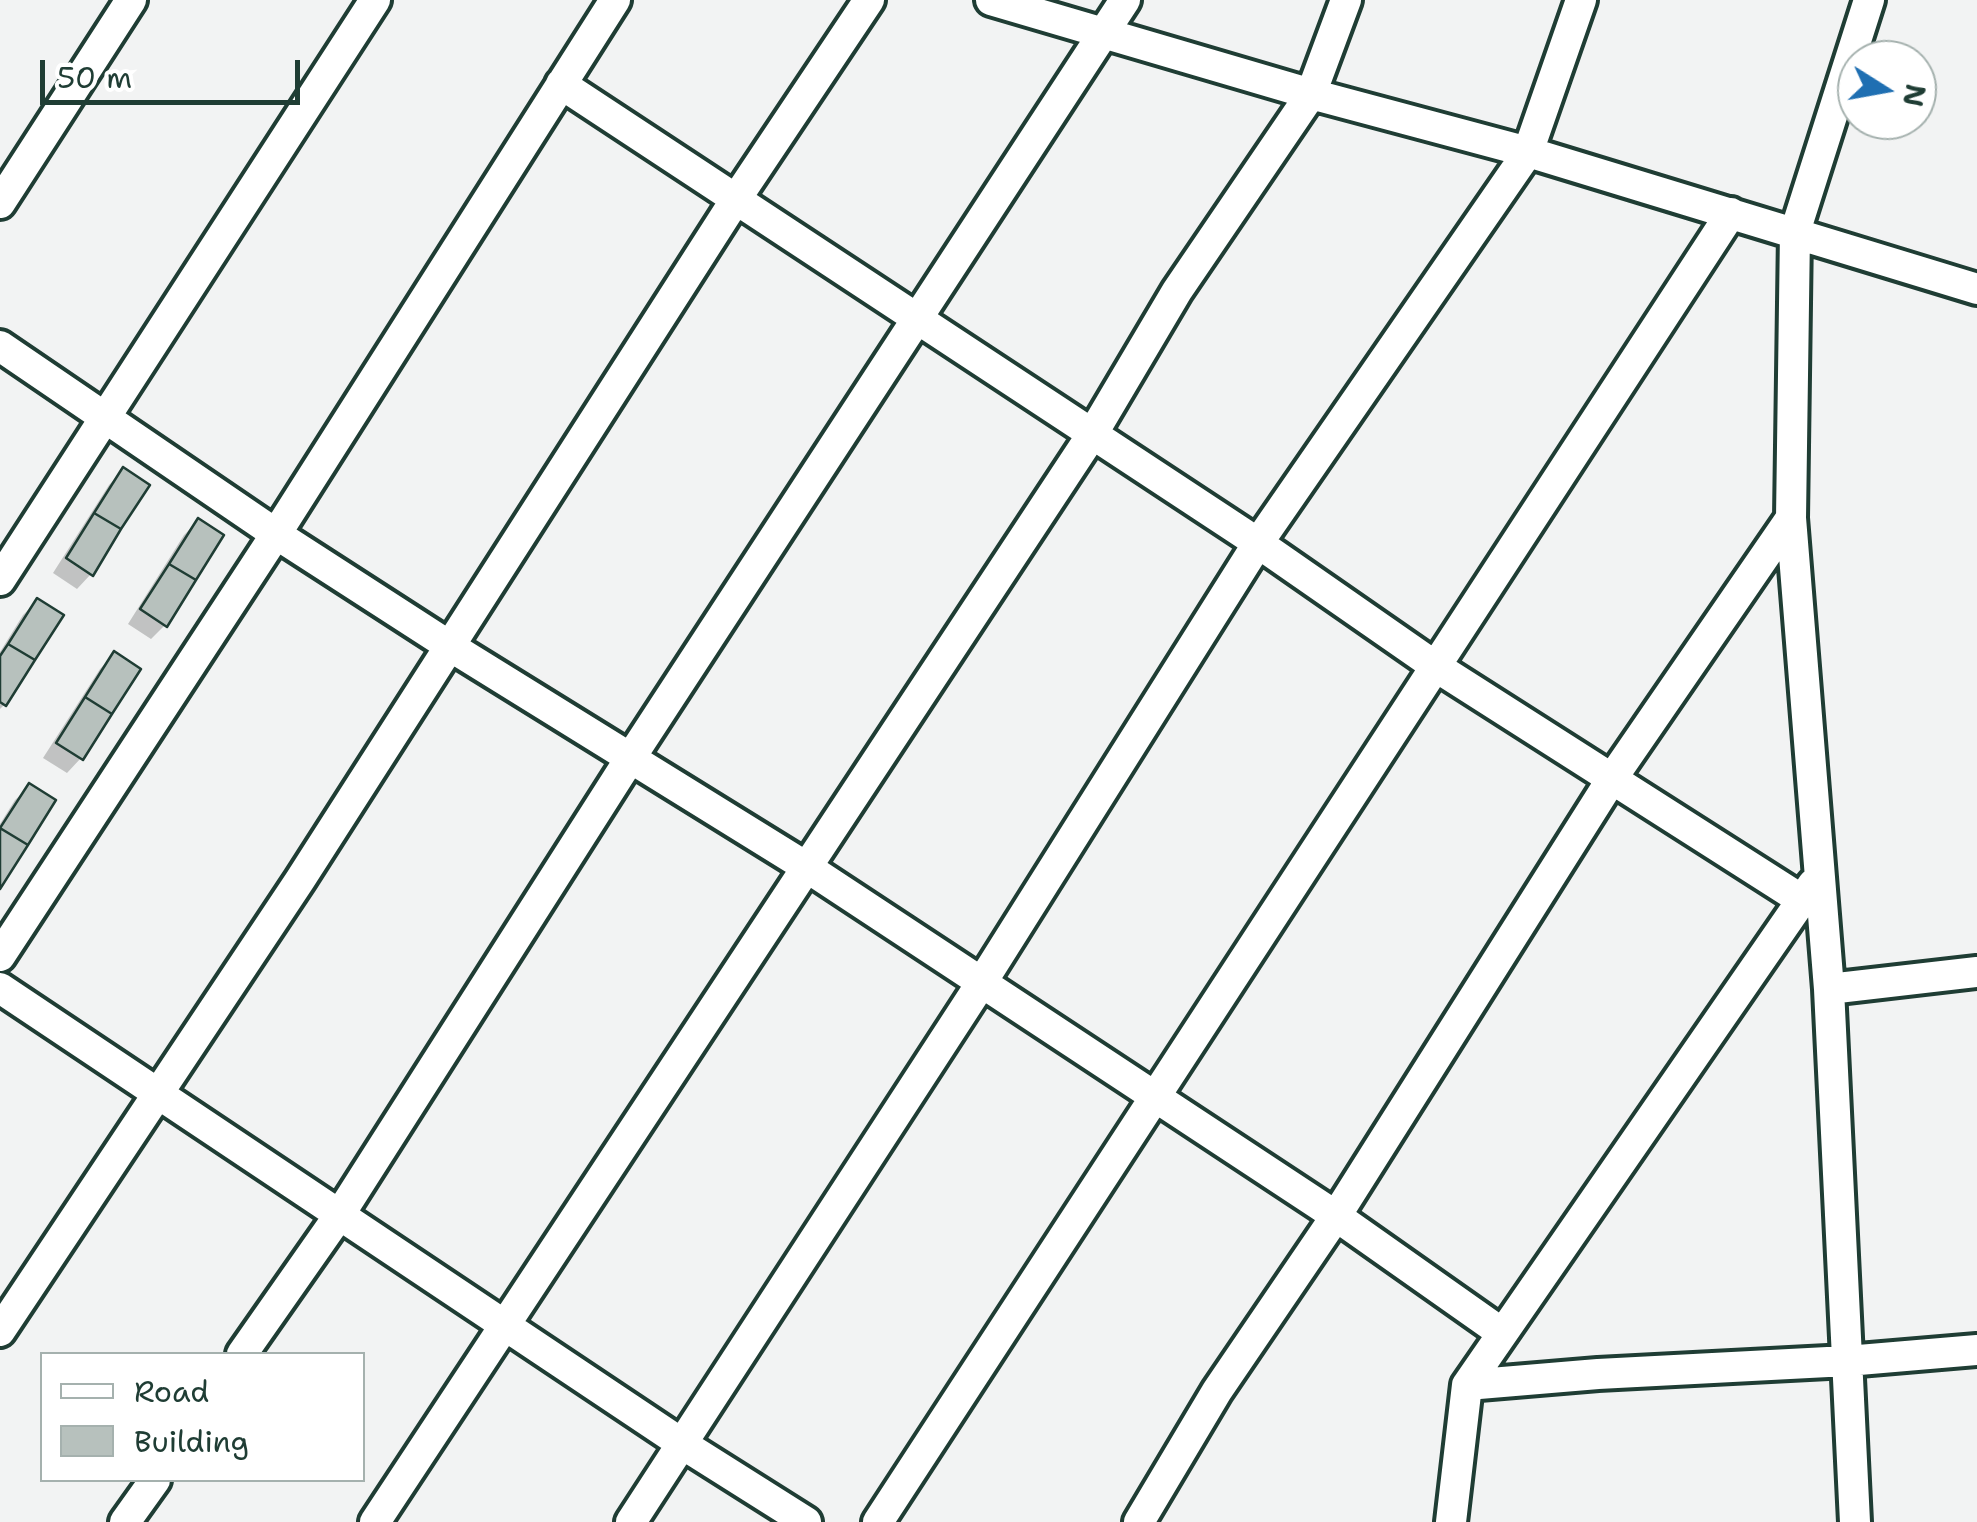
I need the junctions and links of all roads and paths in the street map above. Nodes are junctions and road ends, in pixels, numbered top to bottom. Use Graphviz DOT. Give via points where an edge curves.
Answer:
graph roads {
  1 [pos="132,0"];
  2 [pos="375,0"];
  3 [pos="615,0"];
  4 [pos="869,0"];
  5 [pos="992,0"];
  6 [pos="1125,0"];
  7 [pos="1346,0"];
  8 [pos="1581,0"];
  9 [pos="1869,0"];
  10 [pos="1102,32"];
  11 [pos="562,84"];
  12 [pos="1311,94"];
  13 [pos="1528,152"];
  14 [pos="736,200"];
  15 [pos="0,203"];
  16 [pos="1731,213"];
  17 [pos="1796,232"];
  18 [pos="1977,289"];
  19 [pos="916,318"];
  20 [pos="0,346"];
  21 [pos="108,417"];
  22 [pos="1093,433"];
  23 [pos="1791,518"];
  24 [pos="276,534"];
  25 [pos="1258,542"];
  26 [pos="0,580"];
  27 [pos="448,645"];
  28 [pos="1435,666"];
  29 [pos="631,757"];
  30 [pos="1614,777"];
  31 [pos="808,868"];
  32 [pos="1821,872"];
  33 [pos="1802,900"];
  34 [pos="0,956"];
  35 [pos="1977,972"];
  36 [pos="982,982"];
  37 [pos="0,988"];
  38 [pos="1829,989"];
  39 [pos="158,1092"];
  40 [pos="1153,1095"];
  41 [pos="340,1214"];
  42 [pos="1336,1216"];
  43 [pos="506,1326"];
  44 [pos="0,1331"];
  45 [pos="1502,1334"];
  46 [pos="1977,1350"];
  47 [pos="243,1352"];
  48 [pos="1847,1361"];
  49 [pos="1466,1385"];
  50 [pos="684,1445"];
  51 [pos="153,1482"];
  52 [pos="125,1522"];
  53 [pos="376,1522"];
  54 [pos="631,1522"];
  55 [pos="806,1522"];
  56 [pos="878,1522"];
  57 [pos="1139,1522"];
  58 [pos="1451,1522"];
  59 [pos="1855,1522"];
  1 -- 15 [label="street"];
  2 -- 21 [label="street"];
  3 -- 11 [label="street"];
  4 -- 14 [label="street"];
  5 -- 10 [label="street"];
  6 -- 10 [label="street"];
  7 -- 12 [label="street"];
  8 -- 13 [label="street"];
  9 -- 17 [label="street"];
  10 -- 12 [label="street"];
  10 -- 19 [label="street"];
  11 -- 14 [label="street"];
  11 -- 24 [label="street"];
  12 -- 13 [label="street"];
  12 -- 22 [label="street" via="1177,291"];
  13 -- 16 [label="street"];
  13 -- 25 [label="street"];
  14 -- 19 [label="street"];
  14 -- 27 [label="street"];
  16 -- 17 [label="street"];
  16 -- 28 [label="street"];
  17 -- 18 [label="street"];
  17 -- 23 [label="street"];
  19 -- 22 [label="street"];
  19 -- 29 [label="street"];
  20 -- 21 [label="street"];
  21 -- 24 [label="street"];
  21 -- 26 [label="street"];
  22 -- 25 [label="street"];
  22 -- 31 [label="street"];
  23 -- 30 [label="street"];
  23 -- 32 [label="street"];
  24 -- 27 [label="street"];
  24 -- 34 [label="street"];
  25 -- 28 [label="street"];
  25 -- 36 [label="street"];
  27 -- 29 [label="street"];
  27 -- 39 [label="street"];
  28 -- 30 [label="street"];
  28 -- 40 [label="street"];
  29 -- 31 [label="street"];
  29 -- 41 [label="street"];
  30 -- 33 [label="street"];
  30 -- 42 [label="street"];
  31 -- 36 [label="street"];
  31 -- 43 [label="street"];
  32 -- 33 [label="street"];
  32 -- 38 [label="street"];
  33 -- 45 [label="street"];
  35 -- 38 [label="street"];
  36 -- 40 [label="street"];
  36 -- 50 [label="street"];
  37 -- 39 [label="street"];
  38 -- 48 [label="street"];
  39 -- 41 [label="street"];
  39 -- 44 [label="street"];
  40 -- 42 [label="street"];
  40 -- 56 [label="street"];
  41 -- 43 [label="street"];
  41 -- 47 [label="street"];
  42 -- 45 [label="street"];
  42 -- 57 [label="street" via="1217,1391"];
  43 -- 50 [label="street"];
  43 -- 53 [label="street"];
  45 -- 49 [label="street"];
  46 -- 48 [label="street"];
  48 -- 49 [label="street"];
  48 -- 59 [label="street"];
  49 -- 58 [label="street"];
  50 -- 54 [label="street"];
  50 -- 55 [label="street"];
  51 -- 52 [label="street"];
}
